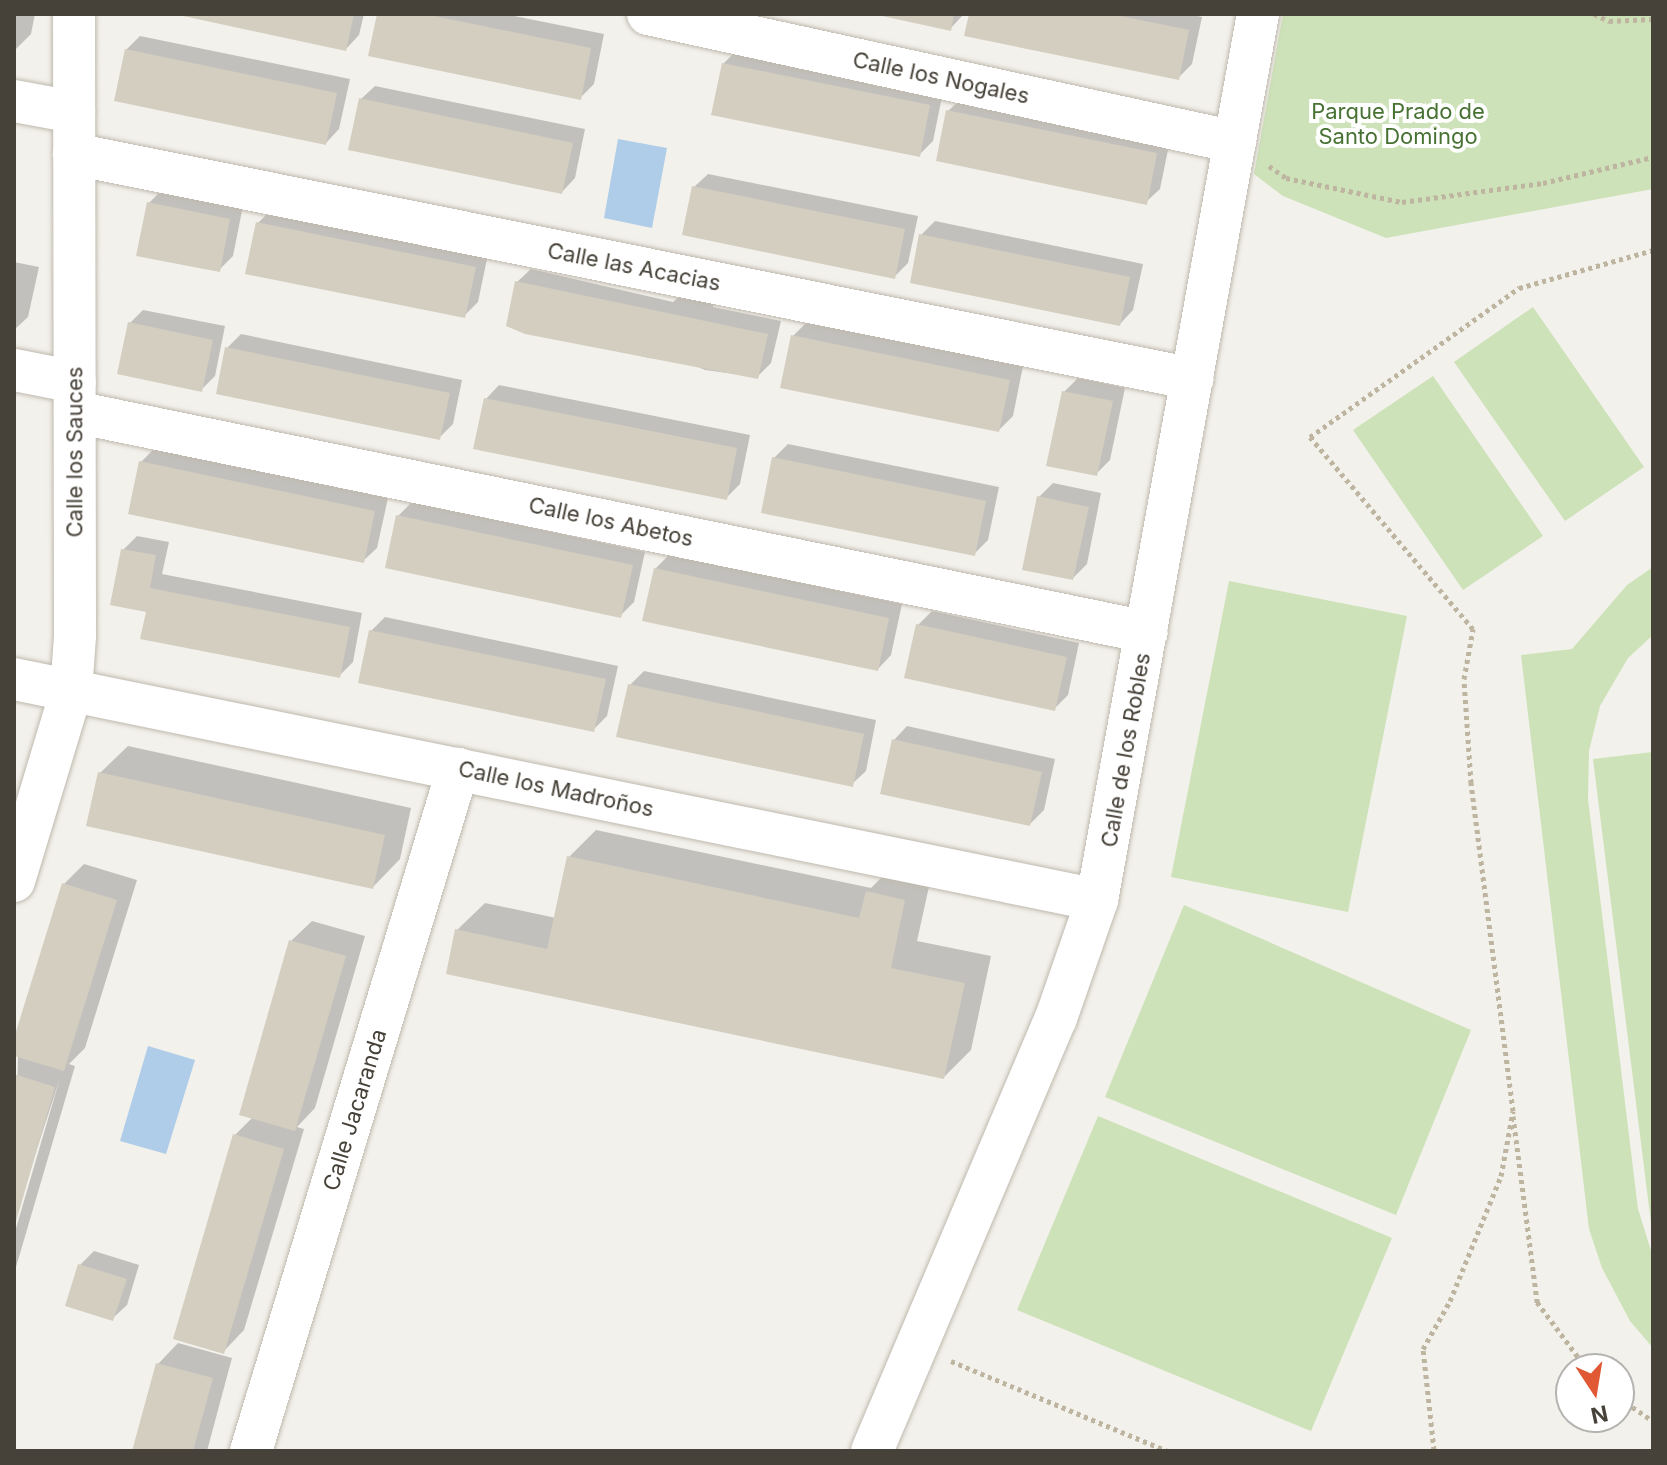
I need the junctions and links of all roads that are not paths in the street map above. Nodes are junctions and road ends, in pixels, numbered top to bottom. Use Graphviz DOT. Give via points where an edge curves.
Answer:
graph roads {
  1 [pos="74,14"];
  2 [pos="648,14"];
  3 [pos="1258,14"];
  4 [pos="14,101"];
  5 [pos="74,112"];
  6 [pos="1235,142"];
  7 [pos="74,154"];
  8 [pos="14,370"];
  9 [pos="1193,379"];
  10 [pos="75,397"];
  11 [pos="1147,632"];
  12 [pos="14,679"];
  13 [pos="71,692"];
  14 [pos="458,769"];
  15 [pos="14,881"];
  16 [pos="1097,900"];
  17 [pos="251,1451"];
  18 [pos="872,1451"];
  1 -- 5 [label="street, Calle los Sauces"];
  2 -- 6 [label="street, Calle los Nogales"];
  3 -- 6 [label="street, Calle de los Robles"];
  4 -- 5 [label="street"];
  5 -- 7 [label="street, Calle los Sauces"];
  6 -- 9 [label="street, Calle de los Robles"];
  7 -- 9 [label="street, Calle las Acacias"];
  7 -- 10 [label="street, Calle los Sauces"];
  8 -- 10 [label="street, Calle los Abetos"];
  9 -- 11 [label="street, Calle de los Robles"];
  10 -- 11 [label="street, Calle los Abetos"];
  10 -- 13 [label="street, Calle los Sauces"];
  11 -- 16 [label="street, Calle de los Robles"];
  12 -- 13 [label="street, Calle los Madroños"];
  13 -- 14 [label="street, Calle los Madroños"];
  13 -- 15 [label="street, Calle los Sauces"];
  14 -- 16 [label="street, Calle los Madroños"];
  14 -- 17 [label="street, Calle Jacaranda"];
  16 -- 18 [label="street, Calle de los Robles" via="1056,1018"];
}
